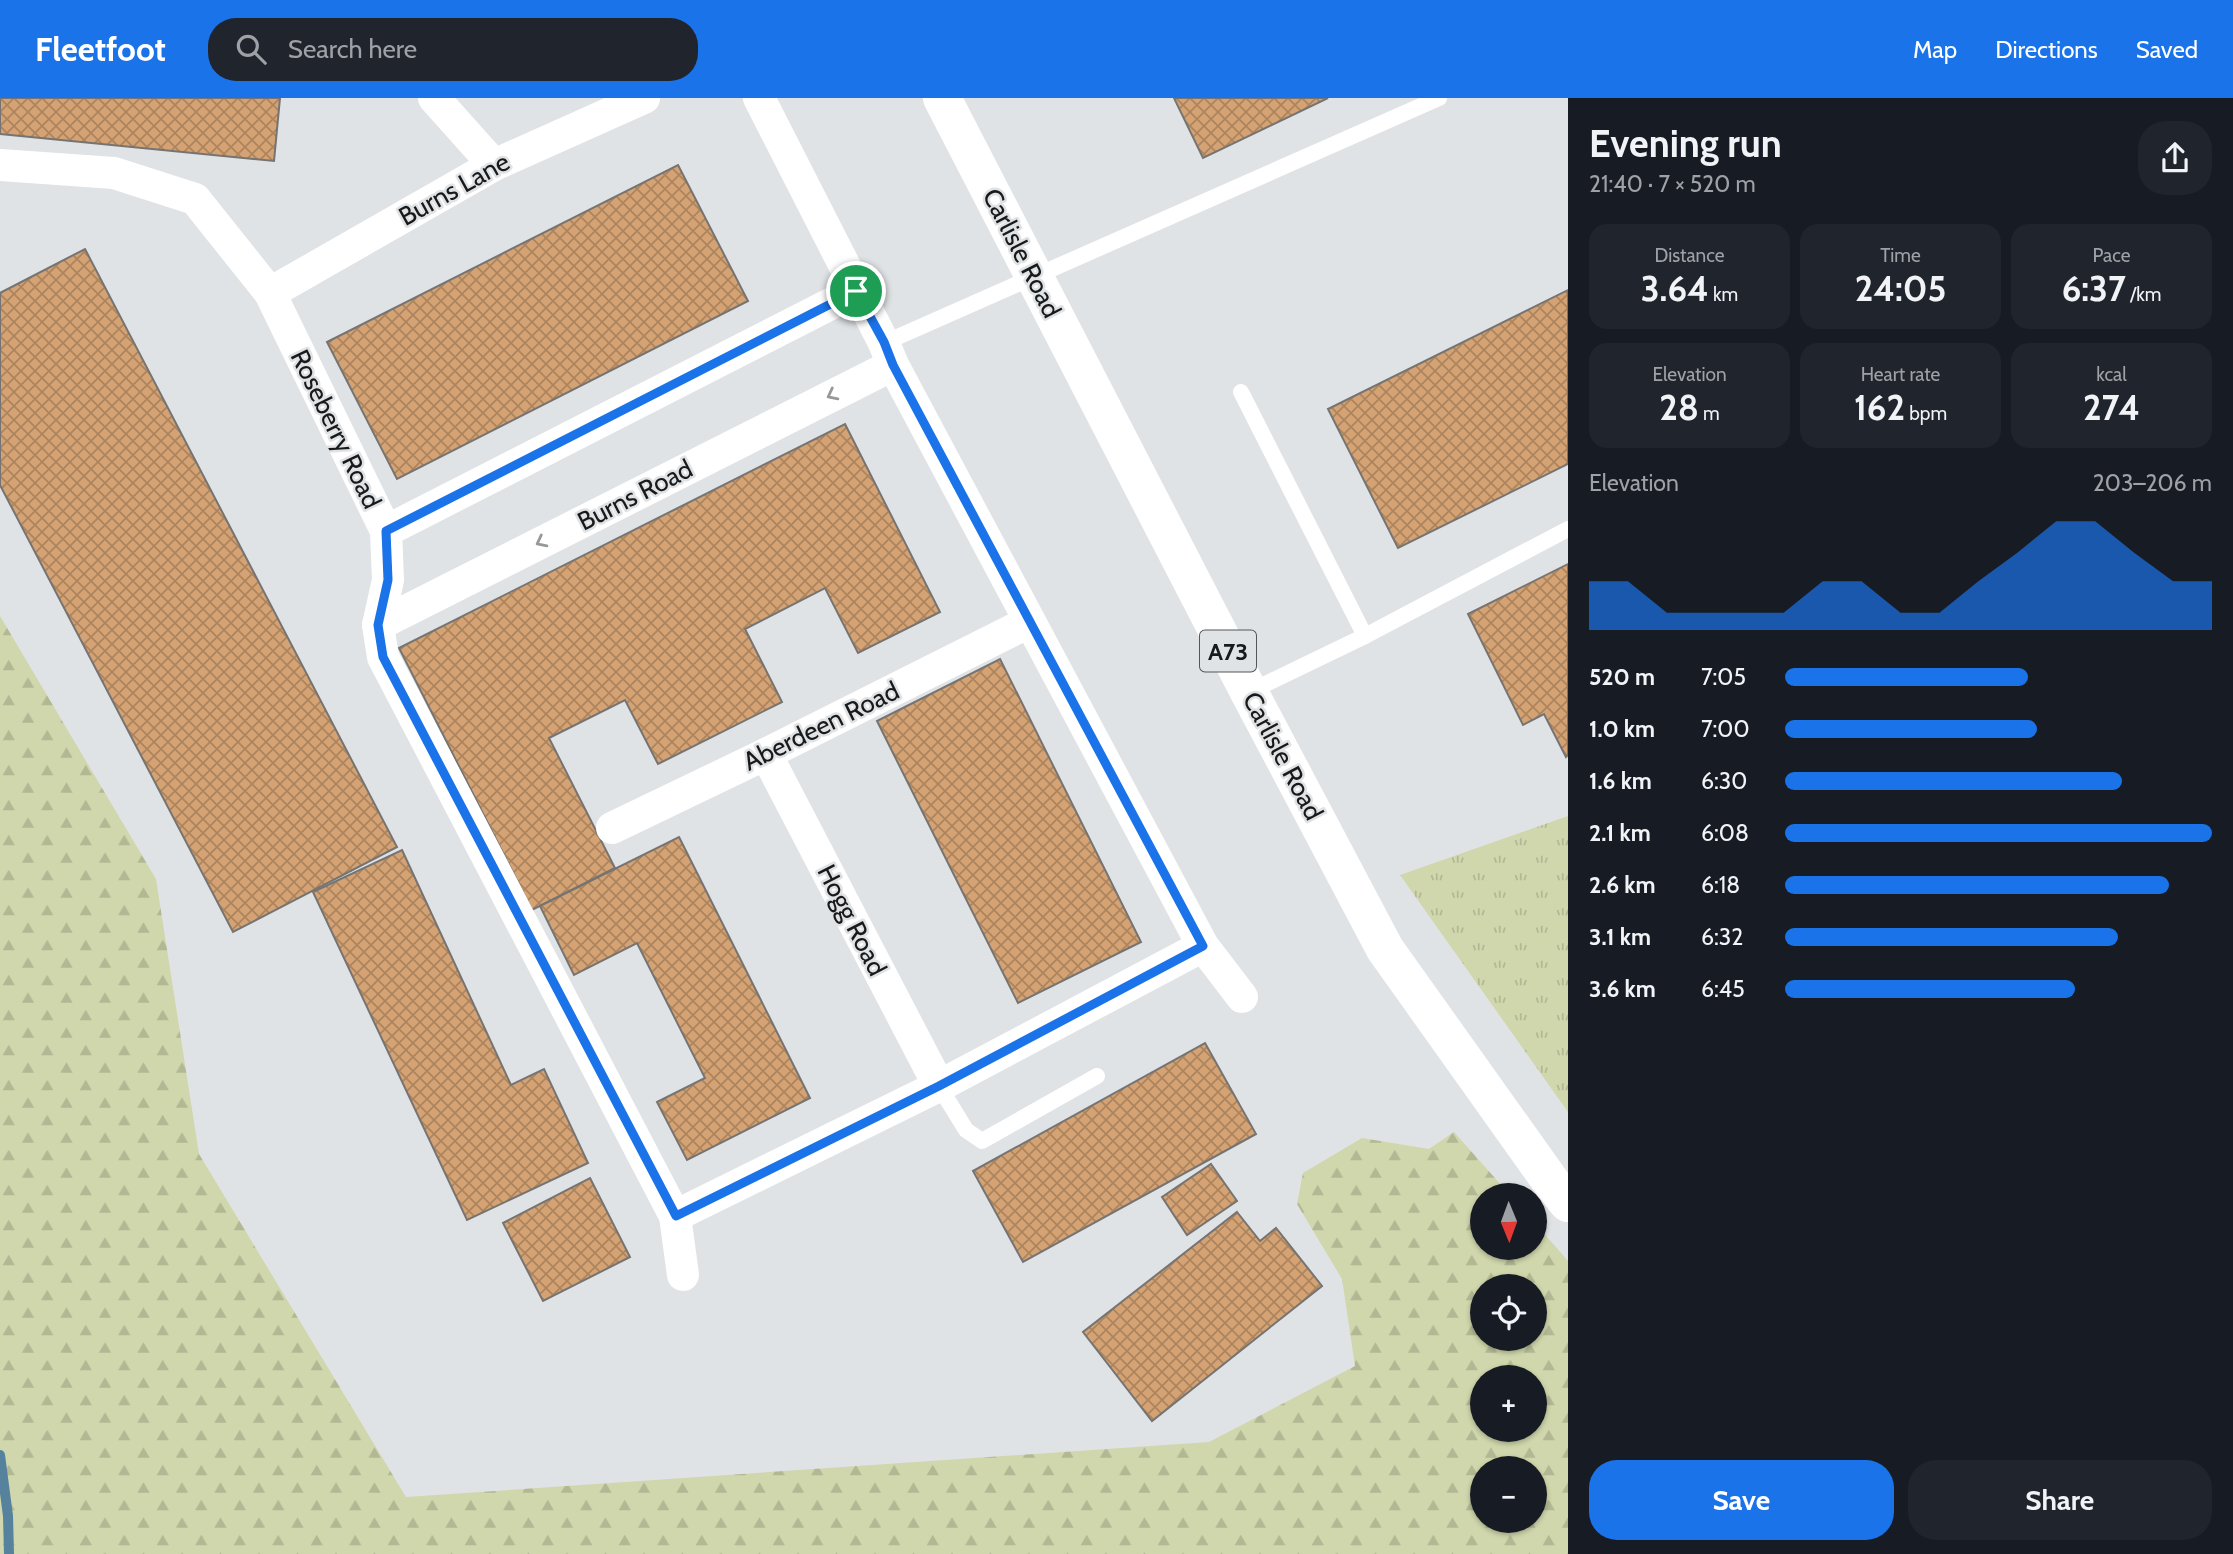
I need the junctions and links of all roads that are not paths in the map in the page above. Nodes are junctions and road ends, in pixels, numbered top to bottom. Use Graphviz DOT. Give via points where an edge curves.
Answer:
graph roads {
  1 [pos="434,98"];
  2 [pos="644,98"];
  3 [pos="759,98"];
  4 [pos="942,98"];
  5 [pos="1439,98"];
  6 [pos="0,165"];
  7 [pos="494,165"];
  8 [pos="1035,278"];
  9 [pos="856,291"];
  10 [pos="270,293"];
  11 [pos="888,354"];
  12 [pos="1241,393"];
  13 [pos="1568,529"];
  14 [pos="386,531"];
  15 [pos="1029,622"];
  16 [pos="378,625"];
  17 [pos="1365,636"];
  18 [pos="1249,691"];
  19 [pos="766,754"];
  20 [pos="612,828"];
  21 [pos="1203,946"];
  22 [pos="1242,998"];
  23 [pos="1097,1076"];
  24 [pos="939,1086"];
  25 [pos="1568,1203"];
  26 [pos="676,1216"];
  27 [pos="683,1275"];
  1 -- 7 [label="street"];
  2 -- 7 [label="street, Burns Lane"];
  3 -- 9 [label="street"];
  4 -- 8 [label="main road, Carlisle Road / A73"];
  5 -- 8 [label="lane"];
  6 -- 10 [label="street, Roseberry Road" via="114,173 195,199"];
  7 -- 10 [label="street, Burns Lane"];
  8 -- 11 [label="lane"];
  8 -- 18 [label="main road, Carlisle Road / A73"];
  9 -- 11 [label="street"];
  9 -- 14 [label="street"];
  10 -- 14 [label="street, Roseberry Road"];
  11 -- 15 [label="street"];
  11 -- 16 [label="street, Burns Road, one-way"];
  12 -- 17 [label="lane"];
  13 -- 17 [label="lane"];
  14 -- 16 [label="street, Roseberry Road" via="388,580"];
  15 -- 19 [label="street, Aberdeen Road"];
  15 -- 21 [label="street"];
  16 -- 26 [label="street, Roseberry Road" via="383,657"];
  17 -- 18 [label="lane"];
  18 -- 25 [label="main road, Carlisle Road / A73" via="1385,949"];
  19 -- 20 [label="street, Aberdeen Road"];
  19 -- 24 [label="street, Hogg Road"];
  21 -- 22 [label="street"];
  21 -- 24 [label="street"];
  23 -- 24 [label="lane" via="982,1141 966,1130"];
  24 -- 26 [label="street"];
  26 -- 27 [label="street, Roseberry Road"];
}
